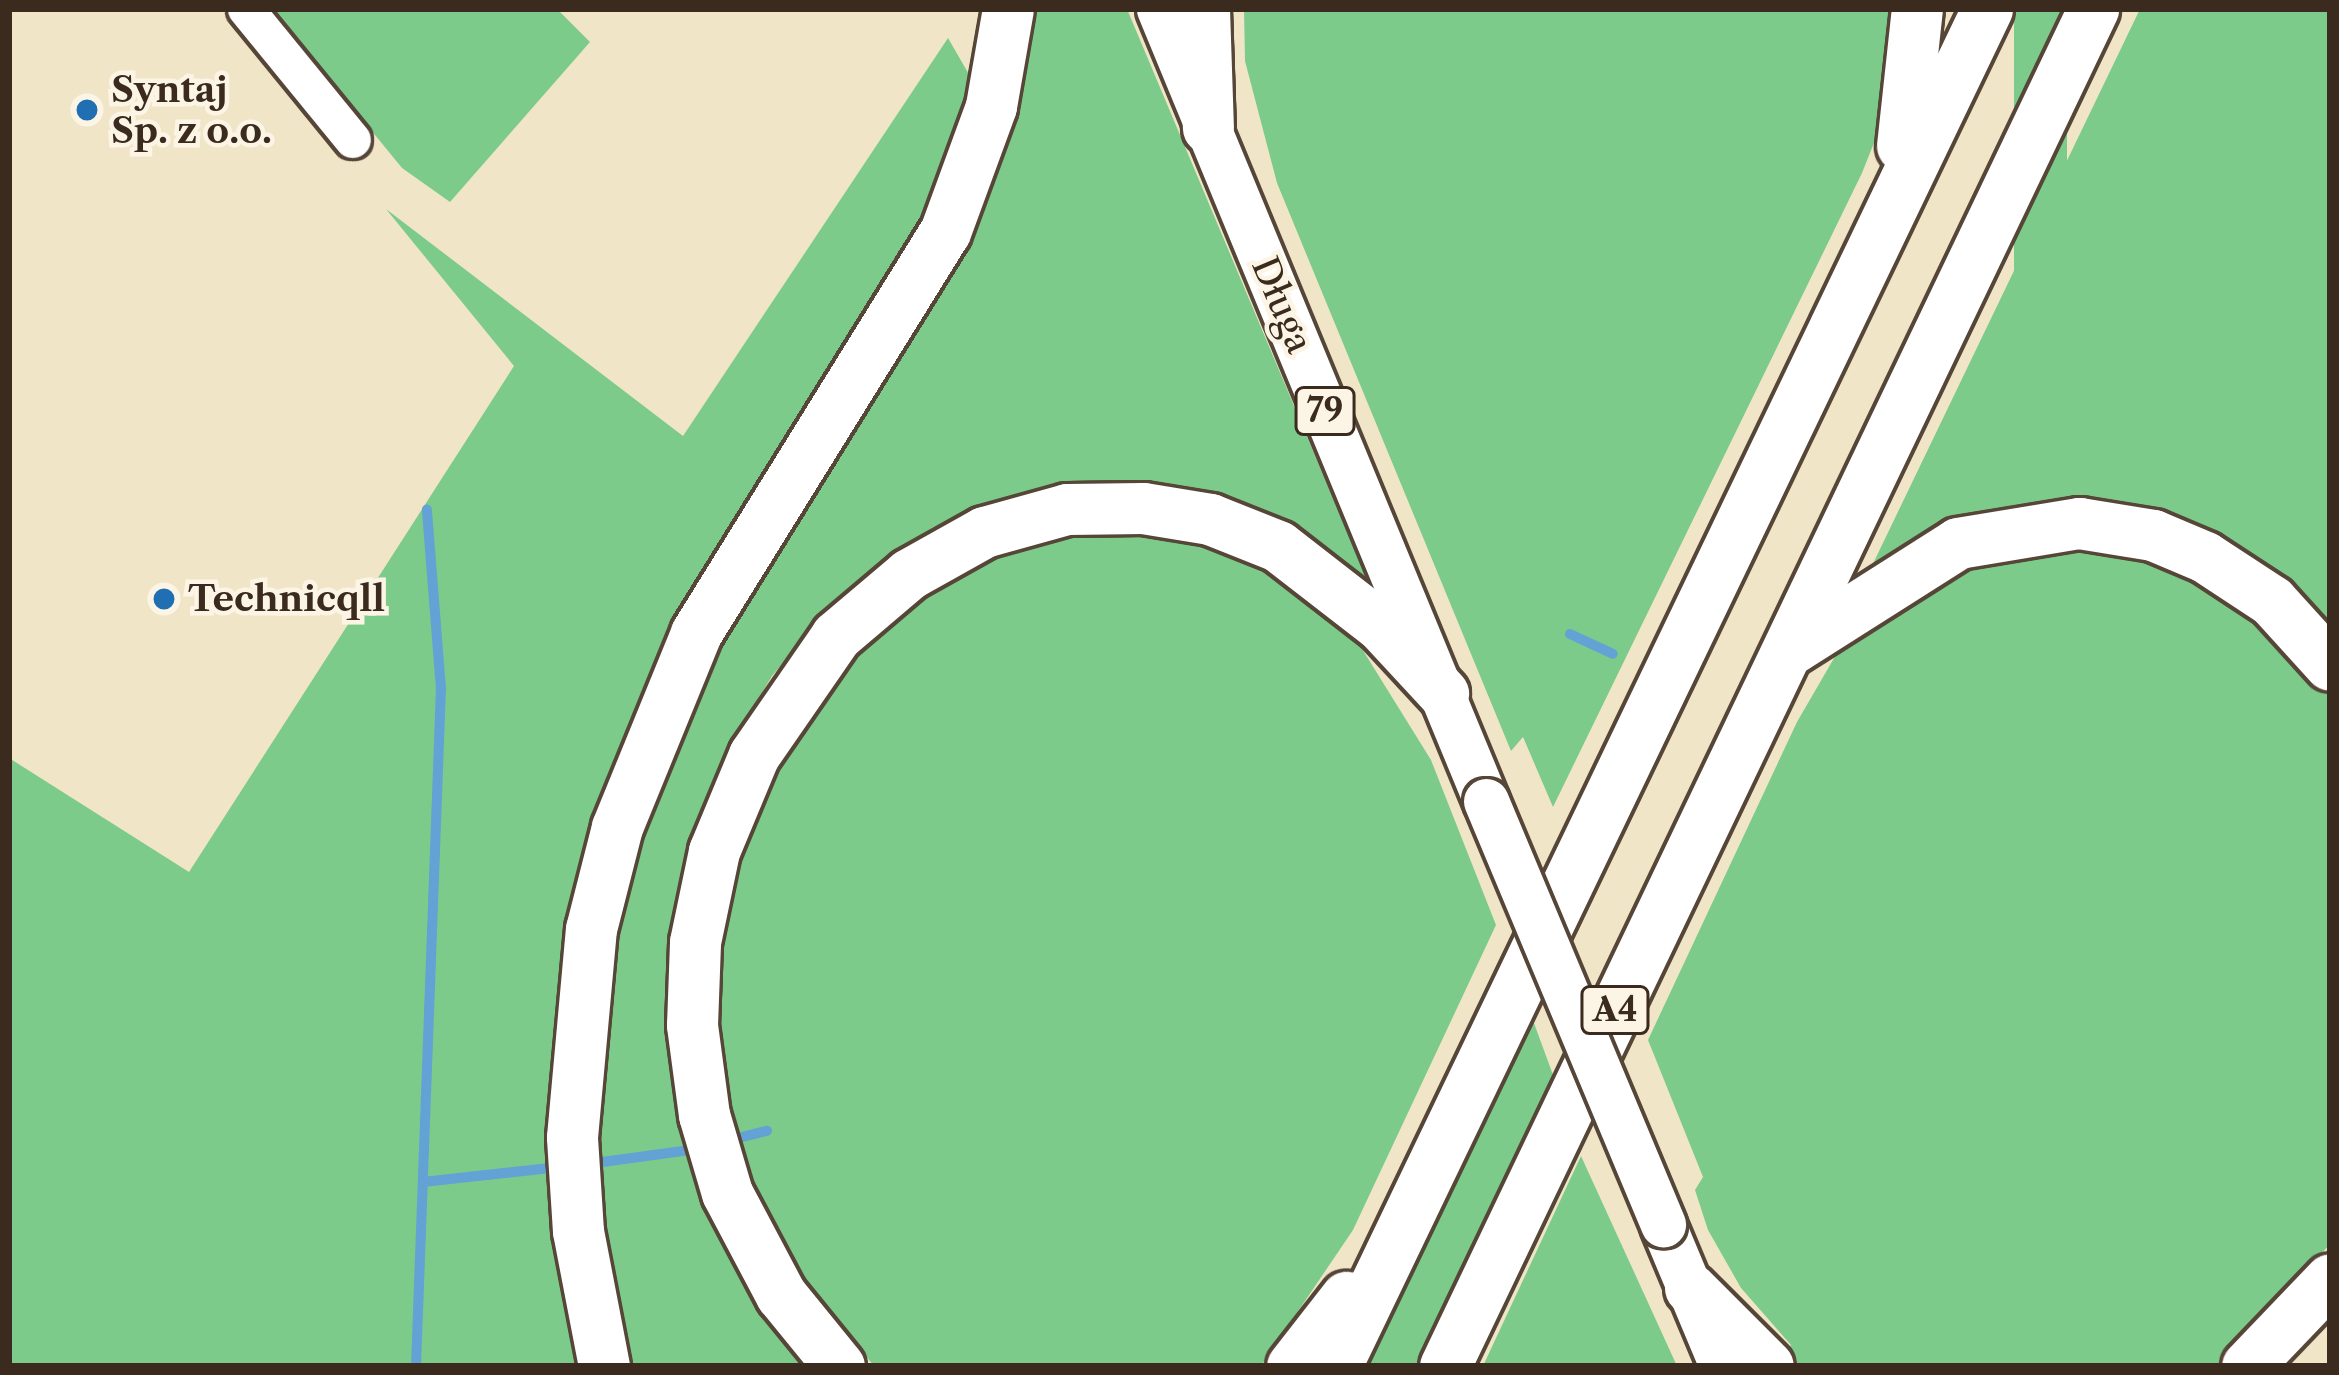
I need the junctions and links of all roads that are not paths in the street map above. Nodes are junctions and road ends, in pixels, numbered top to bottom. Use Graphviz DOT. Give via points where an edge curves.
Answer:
graph roads {
  1 [pos="246,9"];
  2 [pos="1008,9"];
  3 [pos="1159,9"];
  4 [pos="1204,9"];
  5 [pos="1917,9"];
  6 [pos="1987,9"];
  7 [pos="2093,9"];
  8 [pos="1208,128"];
  9 [pos="353,140"];
  10 [pos="1868,255"];
  11 [pos="1785,653"];
  12 [pos="2330,665"];
  13 [pos="1443,693"];
  14 [pos="1408,1215"];
  15 [pos="2330,1279"];
  16 [pos="1690,1288"];
  17 [pos="604,1366"];
  18 [pos="838,1366"];
  19 [pos="1292,1366"];
  20 [pos="1336,1366"];
  21 [pos="1445,1366"];
  22 [pos="1722,1366"];
  23 [pos="1768,1366"];
  24 [pos="2247,1366"];
  1 -- 9 [label="street"];
  2 -- 17 [label="highway" via="991,106 945,232 696,633 617,827 591,929 572,1137 578,1232"];
  3 -- 8 [label="main road, Długa / 79"];
  4 -- 8 [label="highway"];
  5 -- 10 [label="highway" via="1910,119"];
  6 -- 10 [label="highway"];
  7 -- 11 [label="highway, A4"];
  8 -- 13 [label="main road, Długa / 79"];
  10 -- 14 [label="highway"];
  11 -- 12 [label="highway" via="1958,543 2079,523 2153,535 2205,557 2272,601"];
  11 -- 21 [label="highway, A4"];
  13 -- 16 [label="main road, Długa / 79, bridge"];
  13 -- 18 [label="highway" via="1380,626 1278,546 1210,519 1144,508 1067,509 984,532 909,574 836,636 754,755 714,851 695,942 692,1025 704,1115 727,1193 781,1295"];
  14 -- 19 [label="highway"];
  14 -- 20 [label="highway"];
  15 -- 24 [label="highway"];
  16 -- 22 [label="main road, 79"];
  16 -- 23 [label="highway"];
}
